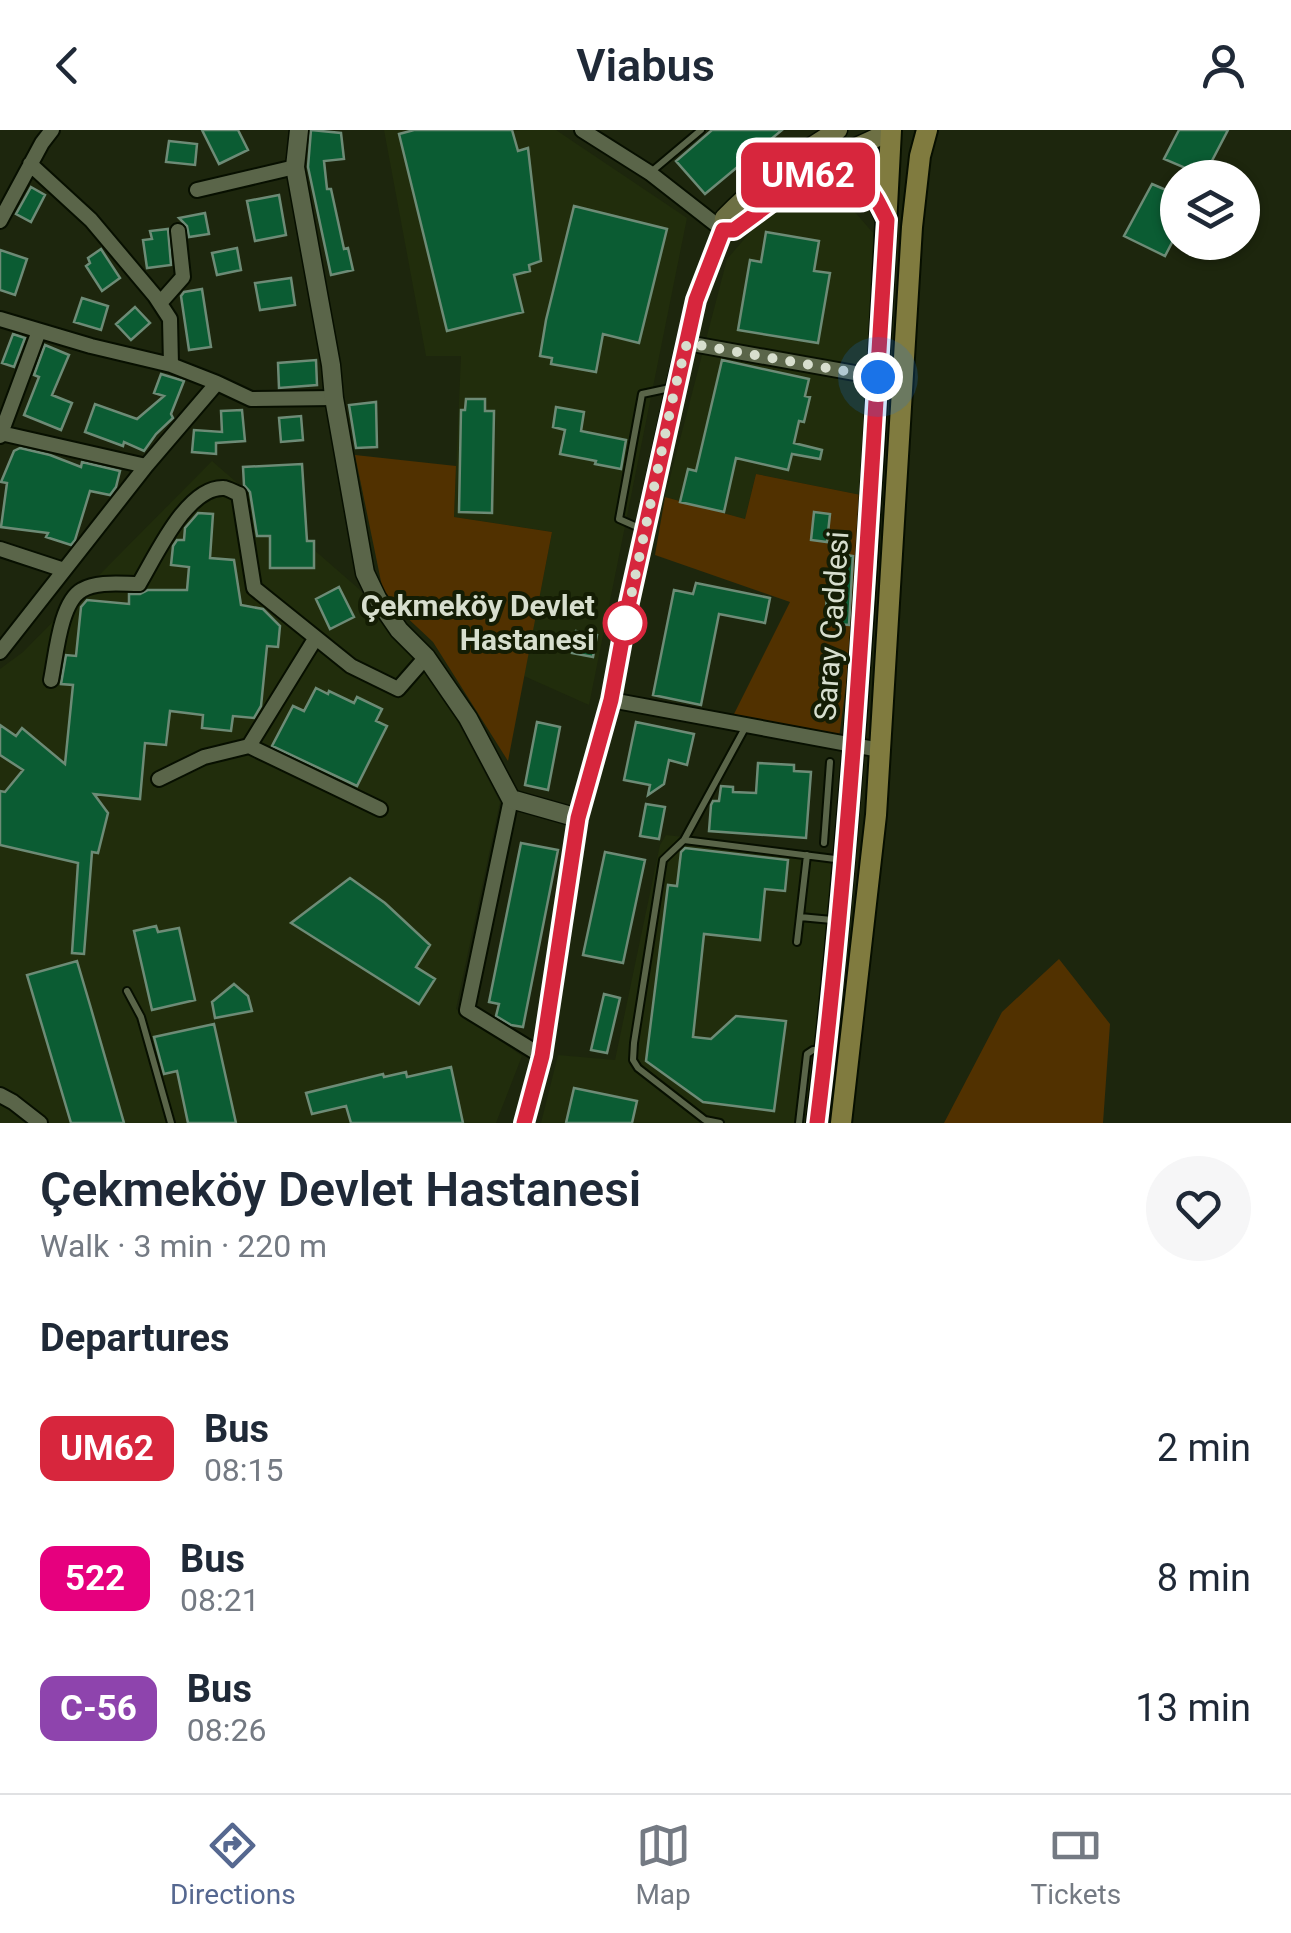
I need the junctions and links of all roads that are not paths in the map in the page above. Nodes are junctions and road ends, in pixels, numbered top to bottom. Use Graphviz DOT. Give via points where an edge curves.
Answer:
graph roads {
  1 [pos="52,130"];
  2 [pos="300,130"];
  3 [pos="582,130"];
  4 [pos="701,130"];
  5 [pos="838,130"];
  6 [pos="891,130"];
  7 [pos="926,130"];
  8 [pos="811,137"];
  9 [pos="830,159"];
  10 [pos="30,164"];
  11 [pos="295,167"];
  12 [pos="650,173"];
  13 [pos="196,190"];
  14 [pos="887,220"];
  15 [pos="0,221"];
  16 [pos="723,230"];
  17 [pos="178,231"];
  18 [pos="160,304"];
  19 [pos="0,319"];
  20 [pos="40,331"];
  21 [pos="687,343"];
  22 [pos="171,364"];
  23 [pos="878,377"];
  24 [pos="217,383"];
  25 [pos="675,388"];
  26 [pos="334,398"];
  27 [pos="0,435"];
  28 [pos="146,466"];
  29 [pos="645,530"];
  30 [pos="0,549"];
  31 [pos="64,570"];
  32 [pos="314,639"];
  33 [pos="0,652"];
  34 [pos="426,657"];
  35 [pos="51,680"];
  36 [pos="611,700"];
  37 [pos="748,724"];
  38 [pos="855,744"];
  39 [pos="249,746"];
  40 [pos="880,750"];
  41 [pos="830,762"];
  42 [pos="159,779"];
  43 [pos="511,799"];
  44 [pos="827,806"];
  45 [pos="848,808"];
  46 [pos="380,809"];
  47 [pos="578,818"];
  48 [pos="684,840"];
  49 [pos="824,843"];
  50 [pos="807,855"];
  51 [pos="844,860"];
  52 [pos="800,917"];
  53 [pos="838,921"];
  54 [pos="797,942"];
  55 [pos="127,991"];
  56 [pos="826,1050"];
  57 [pos="542,1056"];
  58 [pos="0,1096"];
  59 [pos="40,1123"];
  60 [pos="171,1123"];
  61 [pos="524,1123"];
  62 [pos="720,1123"];
  63 [pos="798,1123"];
  64 [pos="817,1123"];
  65 [pos="841,1123"];
  1 -- 10 [label="street"];
  2 -- 11 [label="street"];
  3 -- 12 [label="street"];
  4 -- 12 [label="lane"];
  5 -- 8 [label="main road"];
  6 -- 9 [label="main road"];
  6 -- 14 [label="main road, Saray Caddesi"];
  7 -- 40 [label="main road, Saray Caddesi" via="912,228"];
  8 -- 16 [label="main road" via="724,218"];
  9 -- 14 [label="main road" via="872,188"];
  9 -- 16 [label="main road" via="734,230"];
  10 -- 15 [label="street"];
  10 -- 18 [label="street" via="91,220"];
  11 -- 13 [label="street"];
  11 -- 26 [label="street"];
  12 -- 16 [label="street"];
  14 -- 23 [label="main road, Saray Caddesi"];
  16 -- 21 [label="main road"];
  17 -- 18 [label="street" via="182,277"];
  18 -- 22 [label="street" via="170,320"];
  19 -- 20 [label="street"];
  20 -- 22 [label="street"];
  20 -- 27 [label="street"];
  21 -- 23 [label="street"];
  21 -- 25 [label="main road"];
  22 -- 24 [label="street"];
  23 -- 38 [label="main road, Saray Caddesi"];
  24 -- 26 [label="street" via="251,399"];
  24 -- 28 [label="street"];
  25 -- 29 [label="main road"];
  25 -- 29 [label="lane" via="642,394 619,519"];
  26 -- 34 [label="street" via="365,574 398,630"];
  27 -- 28 [label="street"];
  28 -- 31 [label="street"];
  29 -- 36 [label="main road"];
  30 -- 31 [label="street"];
  31 -- 33 [label="street"];
  32 -- 34 [label="street" via="398,689"];
  32 -- 35 [label="street" via="254,588 239,494 226,488 191,501 139,584 80,590 66,606"];
  32 -- 39 [label="street"];
  34 -- 43 [label="street"];
  36 -- 37 [label="street"];
  36 -- 47 [label="main road"];
  37 -- 38 [label="street"];
  37 -- 48 [label="lane"];
  38 -- 40 [label="street"];
  38 -- 45 [label="main road, Saray Caddesi"];
  39 -- 42 [label="street" via="204,757"];
  39 -- 46 [label="street"];
  40 -- 65 [label="main road, Saray Caddesi"];
  41 -- 44 [label="lane"];
  43 -- 47 [label="street"];
  43 -- 57 [label="street" via="466,1010"];
  44 -- 45 [label="lane"];
  44 -- 49 [label="lane"];
  45 -- 51 [label="main road, Saray Caddesi"];
  47 -- 57 [label="main road"];
  48 -- 50 [label="lane"];
  48 -- 62 [label="lane" via="662,860 633,1060 705,1120"];
  50 -- 51 [label="lane"];
  50 -- 52 [label="lane"];
  51 -- 53 [label="main road, Saray Caddesi"];
  52 -- 53 [label="lane"];
  52 -- 54 [label="lane"];
  53 -- 56 [label="main road, Saray Caddesi"];
  55 -- 60 [label="lane"];
  56 -- 63 [label="lane" via="807,1054"];
  56 -- 64 [label="main road, Saray Caddesi"];
  57 -- 61 [label="main road"];
  58 -- 59 [label="street"];
}
